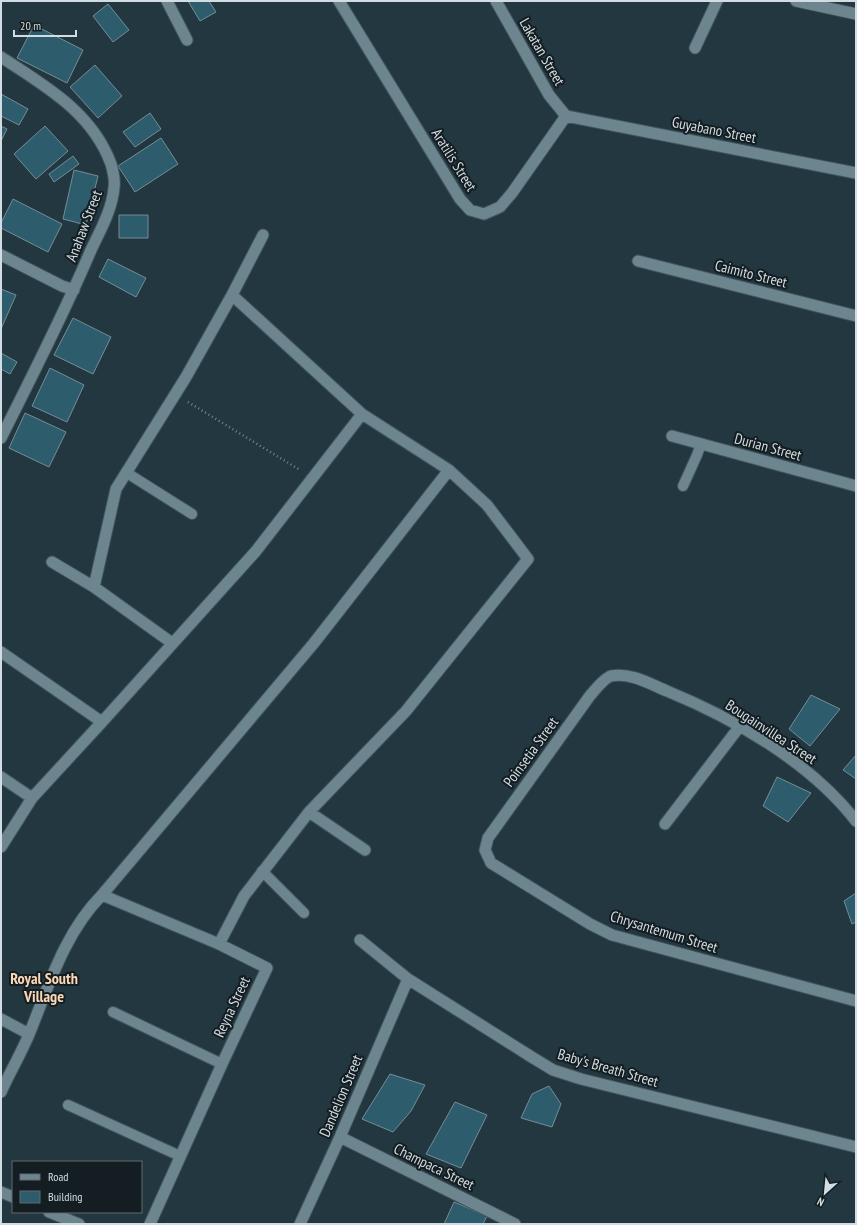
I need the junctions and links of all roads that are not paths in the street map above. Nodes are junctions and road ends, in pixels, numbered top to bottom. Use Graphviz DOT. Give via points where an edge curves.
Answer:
graph roads {
  1 [pos="167,1"];
  2 [pos="339,1"];
  3 [pos="496,1"];
  4 [pos="717,1"];
  5 [pos="796,1"];
  6 [pos="856,14"];
  7 [pos="187,40"];
  8 [pos="695,48"];
  9 [pos="1,57"];
  10 [pos="566,116"];
  11 [pos="856,173"];
  12 [pos="263,235"];
  13 [pos="1,255"];
  14 [pos="638,260"];
  15 [pos="74,290"];
  16 [pos="232,295"];
  17 [pos="856,316"];
  18 [pos="362,414"];
  19 [pos="672,436"];
  20 [pos="1,438"];
  21 [pos="701,444"];
  22 [pos="448,470"];
  23 [pos="127,473"];
  24 [pos="683,486"];
  25 [pos="856,486"];
  26 [pos="192,514"];
  27 [pos="52,562"];
  28 [pos="94,587"];
  29 [pos="172,643"];
  30 [pos="1,652"];
  31 [pos="610,676"];
  32 [pos="102,722"];
  33 [pos="740,726"];
  34 [pos="1,777"];
  35 [pos="32,798"];
  36 [pos="309,812"];
  37 [pos="856,821"];
  38 [pos="664,824"];
  39 [pos="1,847"];
  40 [pos="365,850"];
  41 [pos="485,850"];
  42 [pos="262,871"];
  43 [pos="102,895"];
  44 [pos="304,913"];
  45 [pos="360,940"];
  46 [pos="220,944"];
  47 [pos="408,979"];
  48 [pos="856,1001"];
  49 [pos="113,1012"];
  50 [pos="1,1019"];
  51 [pos="29,1034"];
  52 [pos="222,1064"];
  53 [pos="1,1092"];
  54 [pos="68,1105"];
  55 [pos="340,1137"];
  56 [pos="856,1147"];
  57 [pos="180,1156"];
  58 [pos="1,1192"];
  59 [pos="12,1197"];
  60 [pos="52,1213"];
  61 [pos="79,1224"];
  62 [pos="150,1224"];
  63 [pos="300,1224"];
  64 [pos="515,1224"];
  1 -- 7 [label="street"];
  2 -- 10 [label="street, Aratilis Street" via="460,199 470,210 484,214 500,207"];
  3 -- 10 [label="street, Lakatan Street" via="549,95"];
  4 -- 8 [label="street"];
  5 -- 6 [label="street"];
  9 -- 15 [label="street, Anahaw Street" via="56,92 83,118 102,144 112,166 115,187 111,204"];
  10 -- 11 [label="street, Guyabano Street"];
  12 -- 16 [label="street"];
  13 -- 15 [label="street"];
  14 -- 17 [label="street, Caimito Street"];
  15 -- 20 [label="street, Anahaw Street"];
  16 -- 18 [label="street"];
  16 -- 23 [label="street"];
  18 -- 22 [label="street"];
  18 -- 29 [label="street" via="256,551"];
  19 -- 21 [label="street, Durian Street"];
  21 -- 24 [label="lane"];
  21 -- 25 [label="street, Durian Street"];
  22 -- 36 [label="street" via="487,506 528,559 406,712"];
  22 -- 43 [label="street" via="314,643"];
  23 -- 26 [label="lane"];
  23 -- 28 [label="street" via="116,489"];
  27 -- 28 [label="street"];
  28 -- 29 [label="street"];
  29 -- 32 [label="street"];
  30 -- 32 [label="street"];
  31 -- 33 [label="street, Bougainvillea Street" via="625,676 642,681 693,702"];
  31 -- 41 [label="street, Poinsetia Street" via="584,703 488,838"];
  32 -- 35 [label="street"];
  33 -- 37 [label="street, Bougainvillea Street" via="814,778"];
  33 -- 38 [label="street"];
  34 -- 35 [label="street"];
  35 -- 39 [label="street"];
  36 -- 40 [label="street"];
  36 -- 42 [label="street"];
  41 -- 48 [label="street, Chrysantemum Street" via="491,863 612,935"];
  42 -- 44 [label="lane"];
  42 -- 46 [label="street" via="244,896"];
  43 -- 46 [label="street, Reyna Street"];
  43 -- 51 [label="street" via="75,930"];
  45 -- 47 [label="street, Baby's Breath Street"];
  46 -- 52 [label="street, Reyna Street" via="267,968"];
  47 -- 55 [label="street, Dandelion Street"];
  47 -- 56 [label="street, Baby's Breath Street" via="553,1070"];
  49 -- 52 [label="lane"];
  50 -- 51 [label="street"];
  51 -- 53 [label="street"];
  52 -- 57 [label="street, Reyna Street"];
  54 -- 57 [label="lane"];
  55 -- 63 [label="street, Dandelion Street"];
  55 -- 64 [label="street, Champaca Street"];
  57 -- 62 [label="street, Reyna Street"];
  58 -- 59 [label="street"];
  60 -- 61 [label="street"];
}
